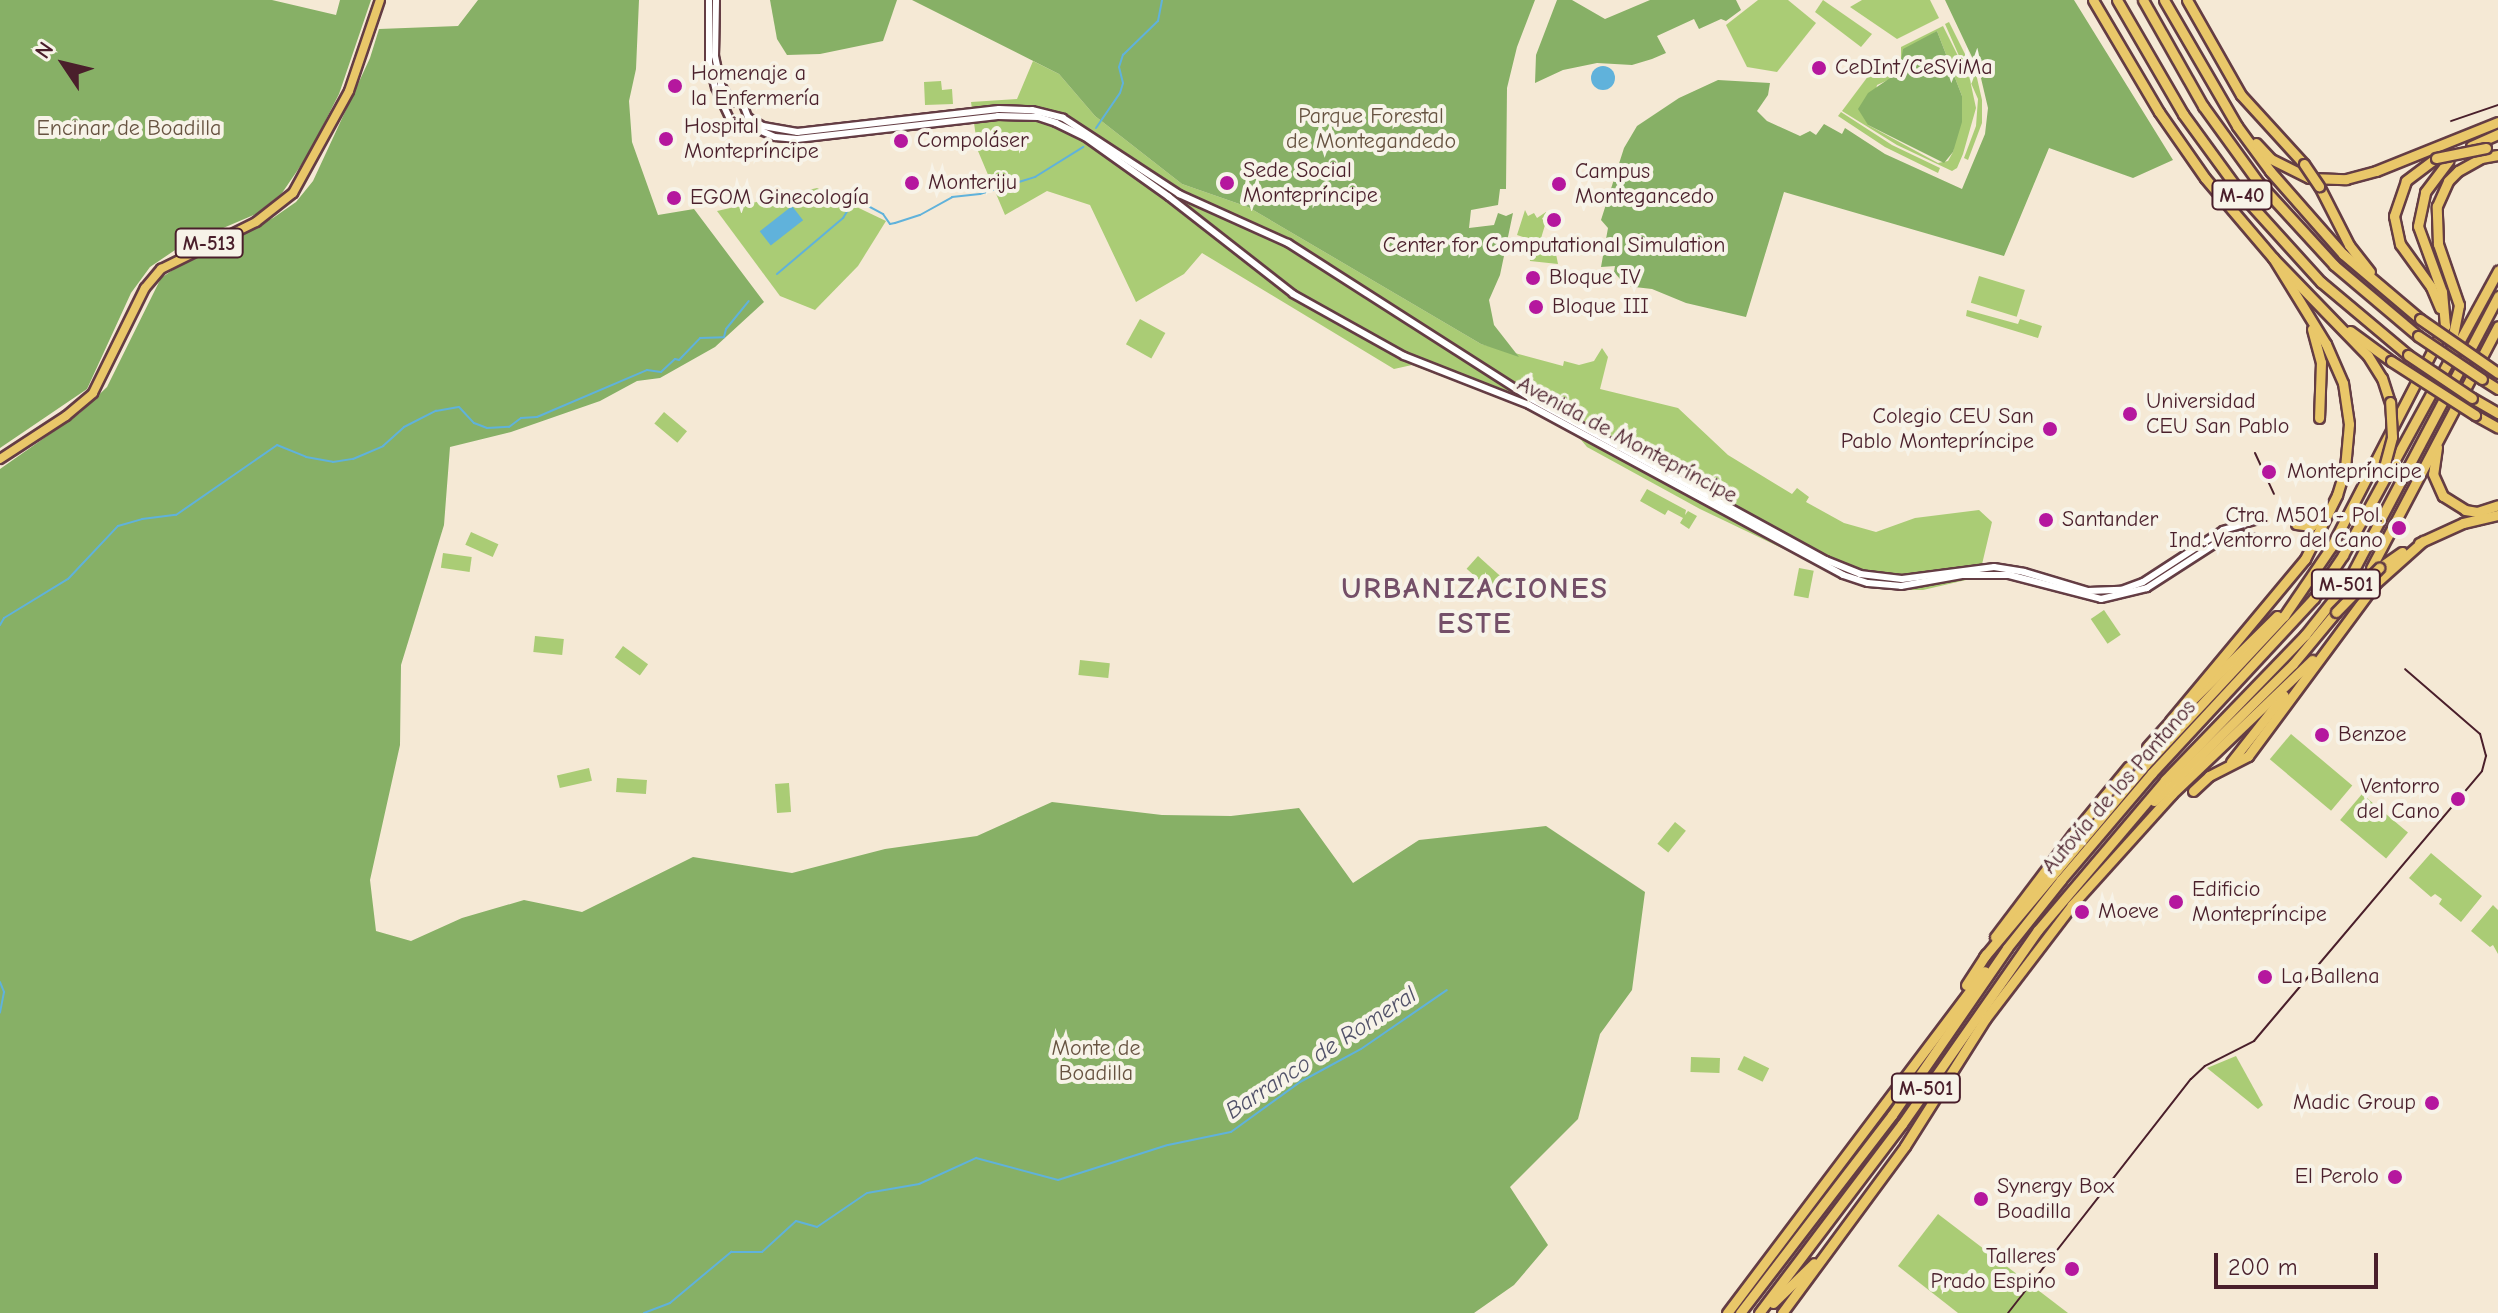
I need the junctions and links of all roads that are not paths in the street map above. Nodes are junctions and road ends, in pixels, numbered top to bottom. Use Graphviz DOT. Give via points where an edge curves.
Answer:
graph roads {
  1 [pos="380,0"];
  2 [pos="709,0"];
  3 [pos="716,0"];
  4 [pos="2093,0"];
  5 [pos="2117,0"];
  6 [pos="2143,0"];
  7 [pos="2164,0"];
  8 [pos="2187,0"];
  9 [pos="729,105"];
  10 [pos="747,115"];
  11 [pos="2236,121"];
  12 [pos="741,122"];
  13 [pos="2498,122"];
  14 [pos="2498,134"];
  15 [pos="2471,146"];
  16 [pos="2498,152"];
  17 [pos="2448,161"];
  18 [pos="2273,258"];
  19 [pos="2498,271"];
  20 [pos="2385,290"];
  21 [pos="2498,296"];
  22 [pos="2309,318"];
  23 [pos="2343,327"];
  24 [pos="2497,330"];
  25 [pos="2429,361"];
  26 [pos="2498,373"];
  27 [pos="2498,389"];
  28 [pos="2418,413"];
  29 [pos="2498,413"];
  30 [pos="2319,418"];
  31 [pos="2497,428"];
  32 [pos="2440,438"];
  33 [pos="0,459"];
  34 [pos="2337,495"];
  35 [pos="2498,505"];
  36 [pos="2369,508"];
  37 [pos="2498,515"];
  38 [pos="2258,520"];
  39 [pos="2296,524"];
  40 [pos="2254,538"];
  41 [pos="2423,541"];
  42 [pos="2375,568"];
  43 [pos="2300,595"];
  44 [pos="2339,615"];
  45 [pos="2312,660"];
  46 [pos="2170,721"];
  47 [pos="2147,747"];
  48 [pos="2128,767"];
  49 [pos="2219,772"];
  50 [pos="2193,791"];
  51 [pos="2127,824"];
  52 [pos="2007,948"];
  53 [pos="1984,957"];
  54 [pos="1928,1043"];
  55 [pos="1853,1218"];
  56 [pos="1727,1313"];
  57 [pos="1740,1313"];
  58 [pos="1761,1313"];
  59 [pos="1782,1313"];
  1 -- 33 [label="main road, M-513" via="349,91 293,193 256,222 161,269 145,288 93,393"];
  2 -- 9 [label="street, Avenida de Montepríncipe" via="709,63 715,87"];
  3 -- 9 [label="street, Avenida de Montepríncipe" via="715,56"];
  4 -- 18 [label="highway" via="2178,139"];
  5 -- 29 [label="highway, M-40, bridge" via="2183,114 2242,195 2321,282 2408,355"];
  6 -- 27 [label="highway, M-40, bridge" via="2203,106 2258,182 2334,265 2418,336"];
  7 -- 11 [label="highway"];
  8 -- 20 [label="highway, bridge" via="2241,95 2304,164 2349,245"];
  9 -- 10 [label="street, Avenida de Montepríncipe" via="744,105"];
  9 -- 12 [label="street, Avenida de Montepríncipe" via="728,120"];
  10 -- 12 [label="street"];
  10 -- 38 [label="street, Avenida de Montepríncipe" via="763,126 789,132 999,109 1063,118 1186,198 1288,243 1530,398 1860,574 1902,579 1994,567 2088,591 2121,590 2143,582 2223,530"];
  11 -- 13 [label="highway" via="2271,159 2326,181 2376,171"];
  11 -- 20 [label="highway" via="2299,207"];
  12 -- 40 [label="street, Avenida de Montepríncipe" via="787,139 998,116 1056,123 1085,137 1169,197 1293,294 1404,356 1529,405 1823,566 1858,580 1901,586 1993,573 2086,597 2111,598 2147,588 2226,537"];
  14 -- 15 [label="highway"];
  16 -- 25 [label="highway, bridge" via="2486,148 2436,158 2406,181 2394,216 2400,244 2440,308"];
  16 -- 28 [label="highway" via="2458,171 2437,206 2435,230 2458,295 2459,317"];
  17 -- 25 [label="highway" via="2431,180 2420,206 2422,242 2445,310 2445,326"];
  18 -- 22 [label="highway"];
  18 -- 23 [label="highway"];
  19 -- 28 [label="highway, Autovía de los Pantanos / M-501"];
  20 -- 26 [label="highway, bridge"];
  21 -- 51 [label="highway, Autovía de los Pantanos / M-501" via="2348,581 2305,635"];
  22 -- 30 [label="highway" via="2321,362"];
  22 -- 34 [label="highway" via="2335,361 2348,408 2349,443"];
  23 -- 31 [label="highway, bridge"];
  23 -- 36 [label="highway, bridge" via="2382,378 2390,402 2392,437"];
  24 -- 32 [label="highway"];
  25 -- 43 [label="highway"];
  28 -- 36 [label="highway, Autovía de los Pantanos / M-501"];
  32 -- 35 [label="highway" via="2433,474 2443,496 2477,512"];
  32 -- 42 [label="highway"];
  34 -- 39 [label="highway" via="2319,521"];
  34 -- 46 [label="highway" via="2305,559"];
  36 -- 52 [label="highway, Autovía de los Pantanos / M-501" via="2297,620 2152,773"];
  37 -- 41 [label="highway"];
  41 -- 42 [label="highway"];
  41 -- 49 [label="highway" via="2376,583 2248,756"];
  42 -- 44 [label="highway, bridge"];
  43 -- 46 [label="highway"];
  43 -- 53 [label="highway" via="2145,765"];
  44 -- 45 [label="highway"];
  44 -- 51 [label="highway"];
  45 -- 49 [label="highway" via="2242,752"];
  45 -- 55 [label="highway" via="2172,794 2072,905 1986,1018"];
  46 -- 47 [label="highway"];
  48 -- 53 [label="highway" via="2004,923"];
  49 -- 50 [label="highway"];
  51 -- 58 [label="highway, Autovía de los Pantanos / M-501" via="2038,930"];
  52 -- 54 [label="highway"];
  52 -- 57 [label="highway, Autovía de los Pantanos / M-501" via="1892,1115"];
  53 -- 54 [label="highway"];
  54 -- 56 [label="highway"];
  55 -- 58 [label="highway"];
  55 -- 59 [label="highway"];
}
